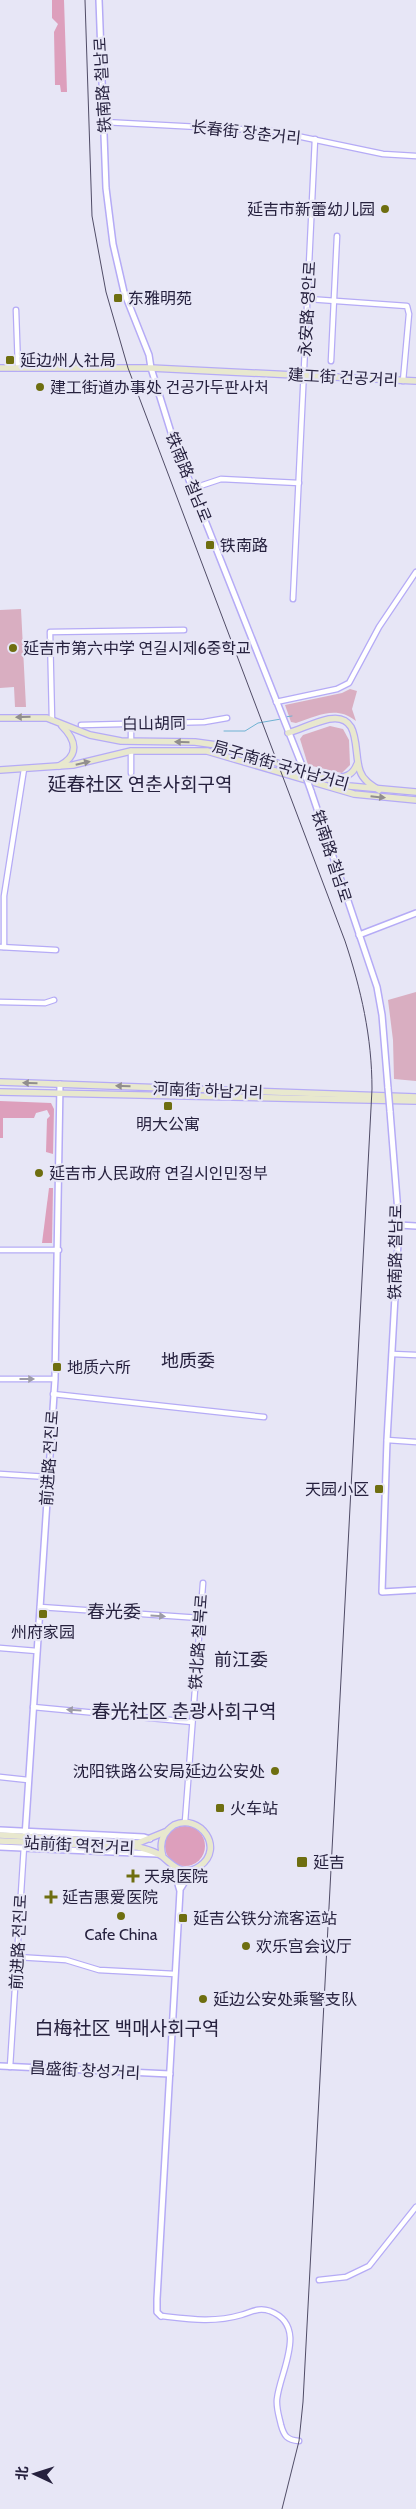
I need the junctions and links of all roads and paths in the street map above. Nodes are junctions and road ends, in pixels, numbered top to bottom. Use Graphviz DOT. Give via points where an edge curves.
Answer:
graph roads {
  1 [pos="98,0"];
  2 [pos="104,122"];
  3 [pos="315,139"];
  4 [pos="416,156"];
  5 [pos="337,236"];
  6 [pos="308,299"];
  7 [pos="334,300"];
  8 [pos="16,310"];
  9 [pos="331,361"];
  10 [pos="0,368"];
  11 [pos="18,368"];
  12 [pos="151,368"];
  13 [pos="304,375"];
  14 [pos="403,381"];
  15 [pos="416,381"];
  16 [pos="299,483"];
  17 [pos="194,488"];
  18 [pos="416,572"];
  19 [pos="293,599"];
  20 [pos="184,630"];
  21 [pos="277,704"];
  22 [pos="0,718"];
  23 [pos="227,718"];
  24 [pos="52,720"];
  25 [pos="59,724"];
  26 [pos="81,724"];
  27 [pos="131,724"];
  28 [pos="288,733"];
  29 [pos="131,741"];
  30 [pos="131,751"];
  31 [pos="358,762"];
  32 [pos="57,767"];
  33 [pos="24,769"];
  34 [pos="0,770"];
  35 [pos="131,773"];
  36 [pos="327,778"];
  37 [pos="379,790"];
  38 [pos="416,792"];
  39 [pos="416,800"];
  40 [pos="416,913"];
  41 [pos="358,935"];
  42 [pos="2,947"];
  43 [pos="56,950"];
  44 [pos="54,1000"];
  45 [pos="0,1002"];
  46 [pos="0,1082"];
  47 [pos="60,1084"];
  48 [pos="142,1087"];
  49 [pos="0,1092"];
  50 [pos="60,1094"];
  51 [pos="142,1095"];
  52 [pos="416,1097"];
  53 [pos="416,1101"];
  54 [pos="399,1225"];
  55 [pos="416,1226"];
  56 [pos="0,1250"];
  57 [pos="59,1250"];
  58 [pos="392,1354"];
  59 [pos="416,1355"];
  60 [pos="0,1378"];
  61 [pos="55,1379"];
  62 [pos="53,1394"];
  63 [pos="264,1417"];
  64 [pos="387,1440"];
  65 [pos="416,1442"];
  66 [pos="0,1474"];
  67 [pos="48,1477"];
  68 [pos="203,1582"];
  69 [pos="416,1590"];
  70 [pos="40,1607"];
  71 [pos="200,1618"];
  72 [pos="0,1648"];
  73 [pos="37,1651"];
  74 [pos="33,1708"];
  75 [pos="192,1722"];
  76 [pos="0,1777"];
  77 [pos="28,1780"];
  78 [pos="185,1822"];
  79 [pos="0,1830"];
  80 [pos="165,1832"];
  81 [pos="0,1836"];
  82 [pos="24,1840"];
  83 [pos="0,1841"];
  84 [pos="0,1847"];
  85 [pos="160,1856"];
  86 [pos="173,1868"];
  87 [pos="192,1870"];
  88 [pos="180,1891"];
  89 [pos="17,1957"];
  90 [pos="175,1974"];
  91 [pos="0,2066"];
  92 [pos="10,2067"];
  93 [pos="170,2074"];
  94 [pos="416,2207"];
  95 [pos="319,2280"];
  96 [pos="161,2316"];
  97 [pos="298,2441"];
  1 -- 2 [label="street, 铁南路 철남로"];
  2 -- 3 [label="street, 长春街 장춘거리" via="273,131"];
  2 -- 12 [label="street, 铁南路 철남로" via="106,188 113,244 122,284"];
  3 -- 4 [label="street, 长春街 장춘거리" via="383,154"];
  3 -- 6 [label="street, 永安路 영안로"];
  5 -- 7 [label="street"];
  6 -- 7 [label="street"];
  6 -- 13 [label="street, 永安路 영안로"];
  7 -- 9 [label="street"];
  7 -- 14 [label="street" via="406,306"];
  8 -- 11 [label="street"];
  10 -- 11 [label="main road, 建工街 건공거리"];
  11 -- 12 [label="main road, 建工街 건공거리"];
  12 -- 13 [label="main road, 建工街 건공거리"];
  12 -- 17 [label="street, 铁南路 철남로" via="174,442"];
  13 -- 14 [label="main road, 建工街 건공거리"];
  13 -- 16 [label="street, 永安路 영안로"];
  14 -- 15 [label="main road, 建工街 건공거리"];
  16 -- 17 [label="street" via="221,479"];
  16 -- 19 [label="street, 永安路 영안로"];
  17 -- 21 [label="street, 铁南路 철남로"];
  18 -- 21 [label="street" via="379,627 349,683 337,690"];
  20 -- 24 [label="street" via="50,632"];
  21 -- 28 [label="street, 铁南路 철남로"];
  24 -- 22 [label="main road, 局子南街 국자남거리, one-way"];
  23 -- 27 [label="street, 白山胡同" via="204,722"];
  24 -- 25 [label="main road, 局子南街 국자남거리"];
  25 -- 29 [label="main road, 局子南街 국자남거리" via="90,735"];
  25 -- 32 [label="main road" via="72,737 74,745 68,759"];
  26 -- 27 [label="street, 白山胡同"];
  27 -- 29 [label="street"];
  28 -- 31 [label="main road" via="327,720 342,720 354,731"];
  28 -- 41 [label="street, 铁南路 철남로, bridge" via="311,791"];
  36 -- 29 [label="main road, 局子南街 국자남거리, one-way" via="224,746"];
  32 -- 30 [label="main road, 局子南街 국자남거리, one-way"];
  30 -- 35 [label="street"];
  30 -- 39 [label="main road, 局子南街 국자남거리, one-way" via="207,751 354,794"];
  31 -- 36 [label="main road" via="349,776"];
  31 -- 37 [label="main road" via="363,777"];
  32 -- 33 [label="main road, 局子南街 국자남거리"];
  33 -- 34 [label="main road, 局子南街 국자남거리"];
  33 -- 42 [label="street" via="4,896"];
  36 -- 37 [label="main road, 局子南街 국자남거리" via="350,786"];
  37 -- 38 [label="main road, 局子南街 국자남거리"];
  40 -- 41 [label="street"];
  41 -- 54 [label="street, 铁南路 철남로, bridge" via="377,987 382,1015"];
  42 -- 43 [label="street"];
  44 -- 45 [label="street" via="45,1003"];
  47 -- 46 [label="main road, 河南街 하남거리, one-way"];
  48 -- 47 [label="main road, 河南街 하남거리, one-way"];
  47 -- 50 [label="street, 前进路 전진로"];
  48 -- 51 [label="main road"];
  48 -- 52 [label="main road, 河南街 하남거리"];
  49 -- 50 [label="main road, 河南街 하남거리"];
  50 -- 51 [label="main road, 河南街 하남거리"];
  50 -- 57 [label="street, 前进路 전진로"];
  51 -- 53 [label="main road, 河南街 하남거리"];
  54 -- 55 [label="street"];
  54 -- 58 [label="street, 铁南路 철남로"];
  56 -- 57 [label="street"];
  57 -- 61 [label="street, 前进路 전진로"];
  58 -- 59 [label="street"];
  58 -- 64 [label="street, 铁南路 철남로"];
  60 -- 61 [label="street, one-way"];
  61 -- 62 [label="street, 前进路 전진로"];
  62 -- 63 [label="street"];
  62 -- 67 [label="street, 前进路 전진로"];
  64 -- 65 [label="street"];
  64 -- 69 [label="street, 铁南路 철남로" via="382,1592"];
  66 -- 67 [label="street"];
  67 -- 70 [label="street, 前进路 전진로"];
  68 -- 71 [label="street, 铁北路 철북로"];
  70 -- 71 [label="street, one-way"];
  70 -- 73 [label="street, 前进路 전진로"];
  71 -- 75 [label="street, 铁北路 철북로"];
  72 -- 73 [label="street"];
  73 -- 74 [label="street, 前进路 전진로"];
  75 -- 74 [label="street, one-way"];
  74 -- 77 [label="street, 前进路 전진로"];
  75 -- 78 [label="street, 铁北路 철북로"];
  76 -- 77 [label="street"];
  77 -- 82 [label="street, 前进路 전진로"];
  78 -- 80 [label="main road, 站前街 역전거리"];
  78 -- 87 [label="main road" via="192,1822 203,1829 210,1844 206,1860"];
  79 -- 82 [label="street, 站前街 역전거리"];
  80 -- 82 [label="main road, 站前街 역전거리" via="138,1843"];
  80 -- 85 [label="main road"];
  81 -- 82 [label="main road, 站前街 역전거리"];
  82 -- 83 [label="main road, 站前街 역전거리"];
  82 -- 84 [label="street, 站前街 역전거리"];
  82 -- 85 [label="main road, 站前街 역전거리" via="138,1847"];
  82 -- 89 [label="street, 前进路 전진로"];
  85 -- 86 [label="main road"];
  86 -- 87 [label="main road"];
  86 -- 88 [label="street"];
  87 -- 88 [label="street"];
  88 -- 90 [label="street"];
  89 -- 90 [label="street" via="66,1960 99,1970"];
  89 -- 92 [label="street, 前进路 전진로"];
  90 -- 93 [label="street"];
  91 -- 92 [label="street, 昌盛街 창성거리"];
  92 -- 93 [label="street, 昌盛街 창성거리"];
  93 -- 96 [label="street" via="157,2299 157,2312"];
  94 -- 95 [label="street" via="369,2266 346,2277"];
  96 -- 97 [label="street" via="206,2320 259,2309 284,2319 291,2343 276,2408 283,2434"];
}
